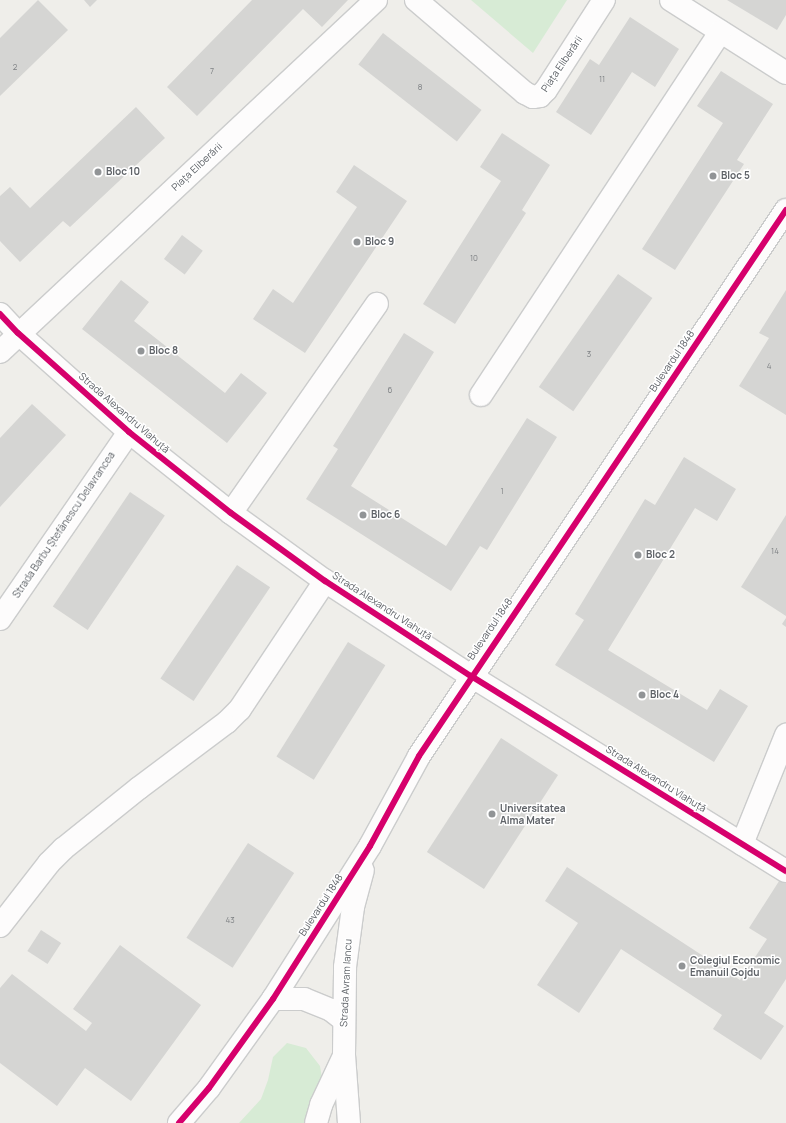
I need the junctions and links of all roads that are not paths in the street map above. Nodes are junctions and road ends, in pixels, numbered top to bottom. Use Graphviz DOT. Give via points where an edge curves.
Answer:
graph roads {
  1 [pos="376,0"];
  2 [pos="416,0"];
  3 [pos="604,0"];
  4 [pos="672,0"];
  5 [pos="720,32"];
  6 [pos="786,73"];
  7 [pos="786,210"];
  8 [pos="376,304"];
  9 [pos="0,314"];
  10 [pos="18,333"];
  11 [pos="0,352"];
  12 [pos="481,395"];
  13 [pos="129,432"];
  14 [pos="231,513"];
  15 [pos="325,581"];
  16 [pos="0,619"];
  17 [pos="471,676"];
  18 [pos="786,735"];
  19 [pos="742,844"];
  20 [pos="370,846"];
  21 [pos="786,871"];
  22 [pos="0,926"];
  23 [pos="273,998"];
  24 [pos="344,1020"];
  25 [pos="344,1055"];
  26 [pos="179,1123"];
  27 [pos="316,1123"];
  28 [pos="349,1123"];
  1 -- 10 [label="street, Piața Eliberării"];
  2 -- 3 [label="street, Piața Eliberării" via="525,93 533,97 540,96 546,90"];
  4 -- 5 [label="street"];
  5 -- 6 [label="street"];
  5 -- 12 [label="street"];
  7 -- 17 [label="street, Bulevardul 1848"];
  8 -- 14 [label="street"];
  9 -- 10 [label="street, Strada Alexandru Vlahuță"];
  10 -- 11 [label="street, Piața Eliberării"];
  10 -- 13 [label="street, Strada Alexandru Vlahuță"];
  13 -- 14 [label="street, Strada Alexandru Vlahuță"];
  13 -- 16 [label="street, Strada Barbu Ștefănescu Delavrancea"];
  14 -- 15 [label="street, Strada Alexandru Vlahuță"];
  15 -- 17 [label="street, Strada Alexandru Vlahuță"];
  15 -- 22 [label="street" via="240,709 227,722 63,849 48,863"];
  17 -- 19 [label="street, Strada Alexandru Vlahuță"];
  17 -- 20 [label="street, Bulevardul 1848" via="418,756"];
  18 -- 19 [label="street"];
  19 -- 21 [label="street, Strada Alexandru Vlahuță"];
  20 -- 23 [label="street, Bulevardul 1848"];
  20 -- 24 [label="street, Strada Avram Iancu" via="358,886 348,935"];
  23 -- 24 [label="street" via="310,1000 331,1010"];
  23 -- 26 [label="street, Bulevardul 1848" via="209,1088"];
  24 -- 25 [label="street, Strada Avram Iancu"];
  25 -- 27 [label="street" via="321,1105"];
  25 -- 28 [label="street, Strada Avram Iancu"];
}
